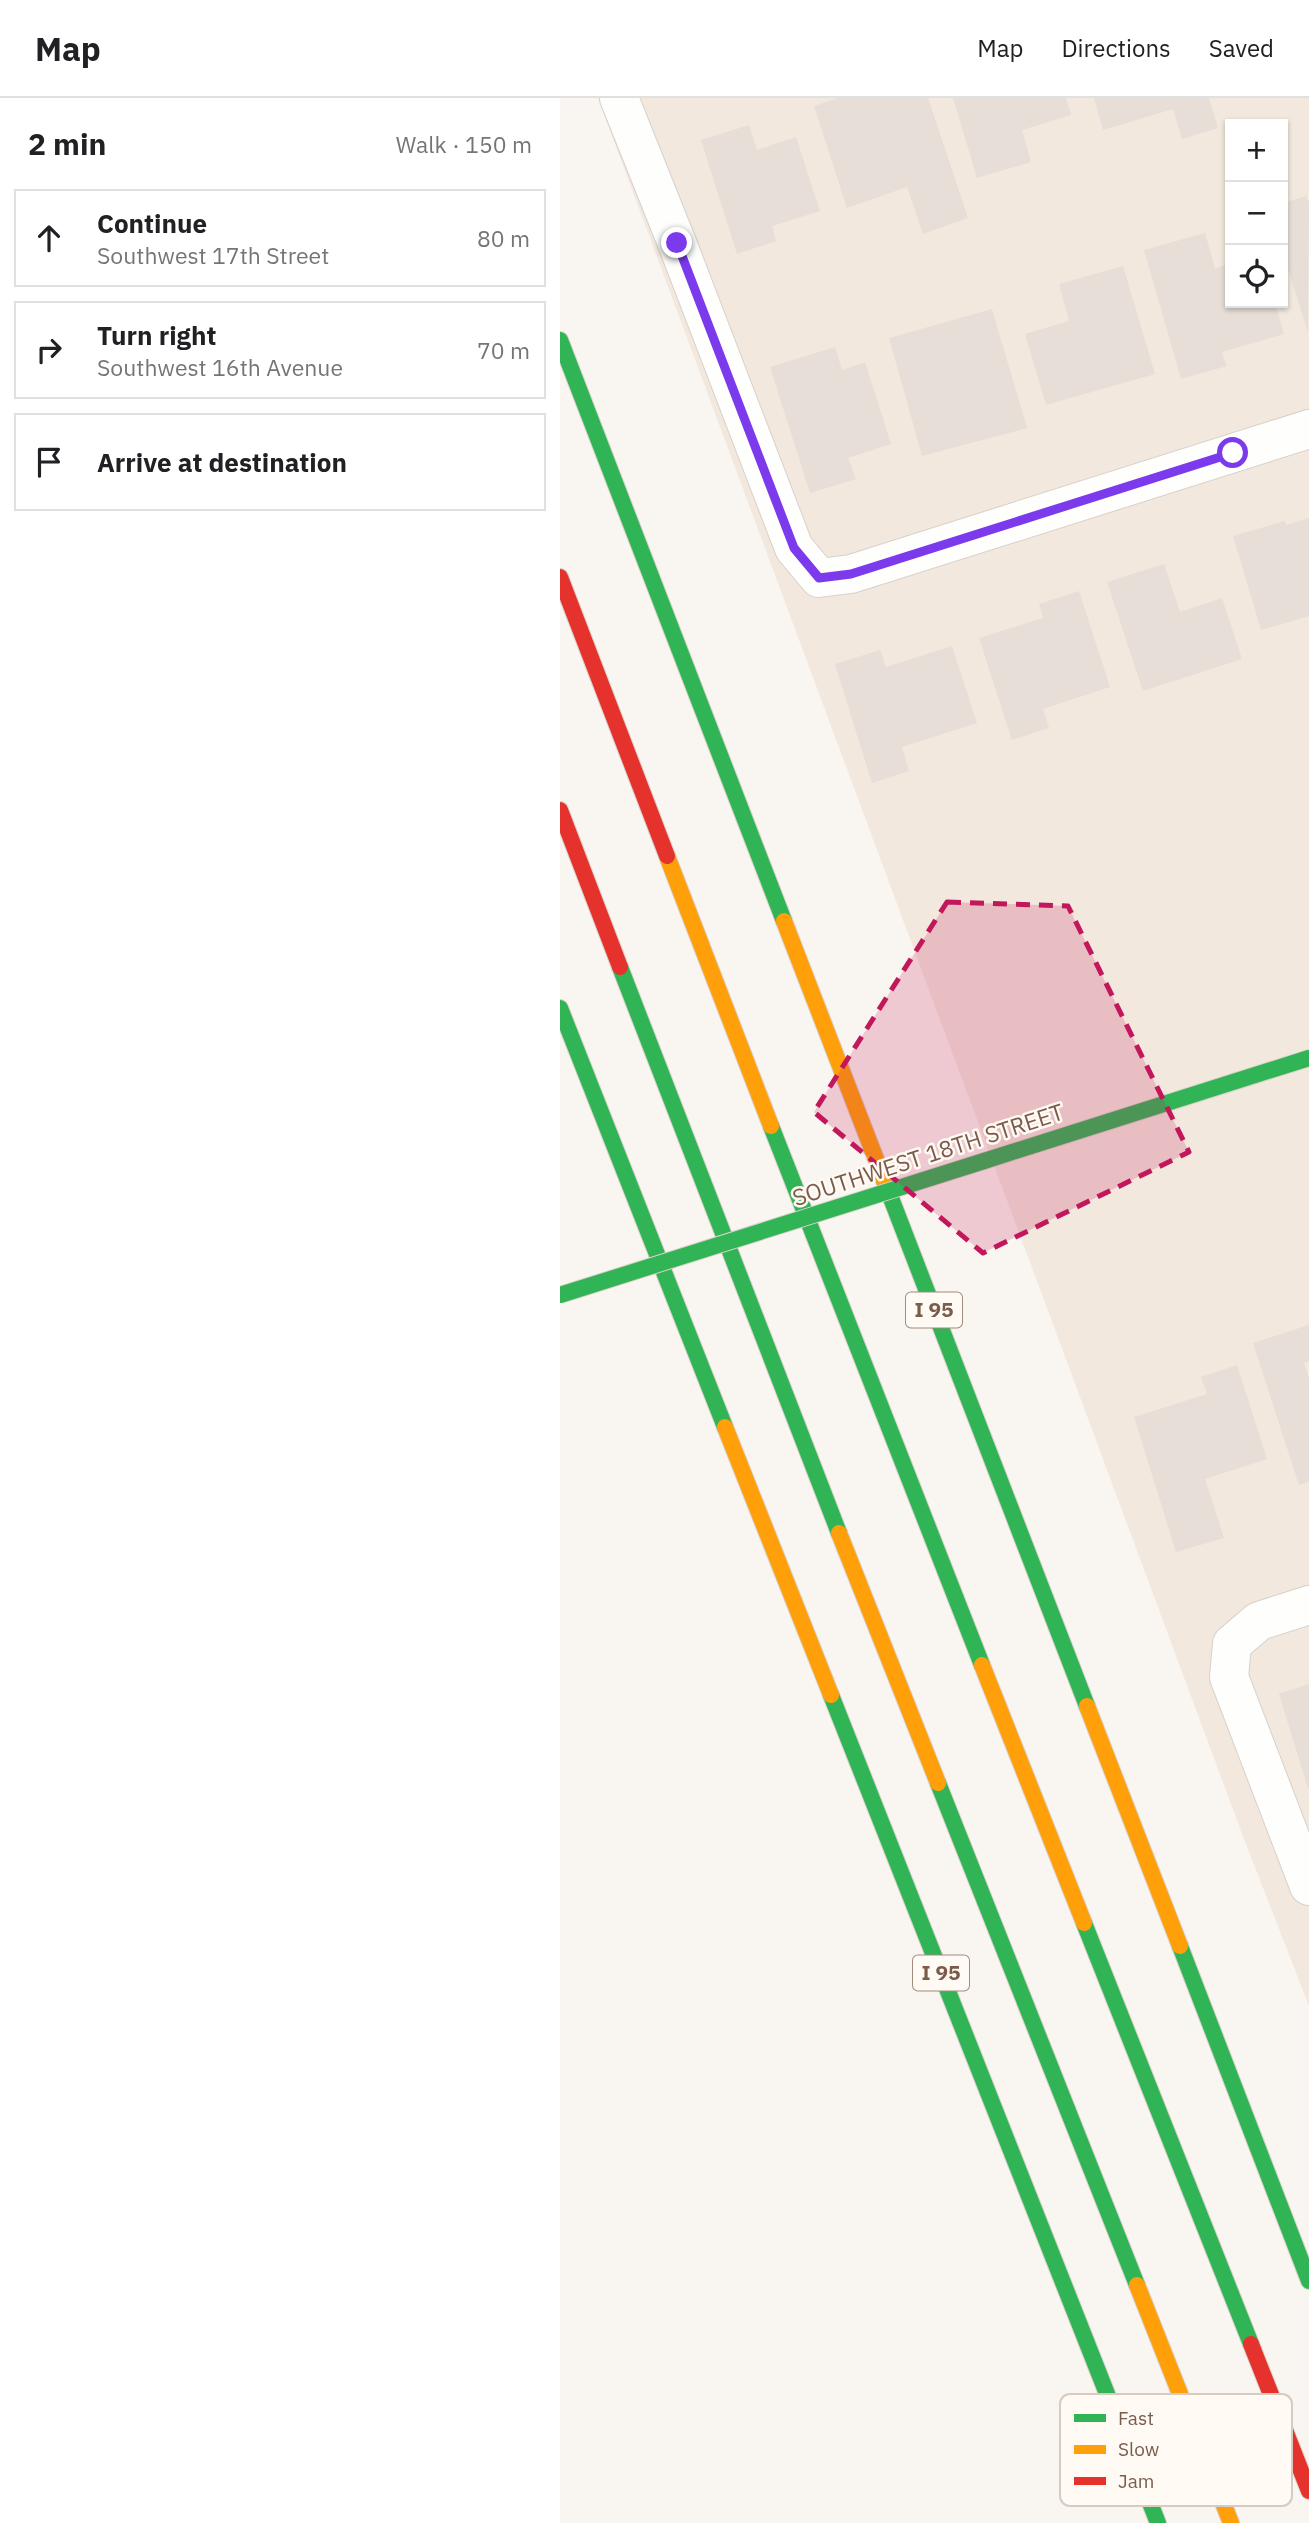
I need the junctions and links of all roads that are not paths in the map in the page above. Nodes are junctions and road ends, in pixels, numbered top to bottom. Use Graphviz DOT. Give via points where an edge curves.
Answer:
graph roads {
  1 [pos="619,98"];
  2 [pos="560,340"];
  3 [pos="1309,429"];
  4 [pos="560,577"];
  5 [pos="560,810"];
  6 [pos="560,1008"];
  7 [pos="1309,1058"];
  8 [pos="560,1295"];
  9 [pos="1309,1605"];
  10 [pos="1309,1886"];
  11 [pos="1309,2281"];
  12 [pos="1107,2394"];
  13 [pos="1180,2394"];
  14 [pos="1271,2394"];
  15 [pos="1292,2448"];
  16 [pos="1309,2491"];
  17 [pos="1151,2506"];
  18 [pos="1224,2506"];
  19 [pos="1158,2523"];
  20 [pos="1231,2523"];
  1 -- 3 [label="street" via="794,548 819,578 851,574"];
  2 -- 11 [label="main road, I 95"];
  4 -- 14 [label="main road" via="822,1260"];
  5 -- 13 [label="main road" via="784,1393"];
  6 -- 12 [label="main road, I 95"];
  7 -- 8 [label="main road, SOUTHWEST 18TH STREET, bridge"];
  9 -- 10 [label="street" via="1259,1621 1232,1644 1229,1677"];
  15 -- 16 [label="main road"];
  17 -- 19 [label="main road, I 95"];
  18 -- 20 [label="main road"];
}
